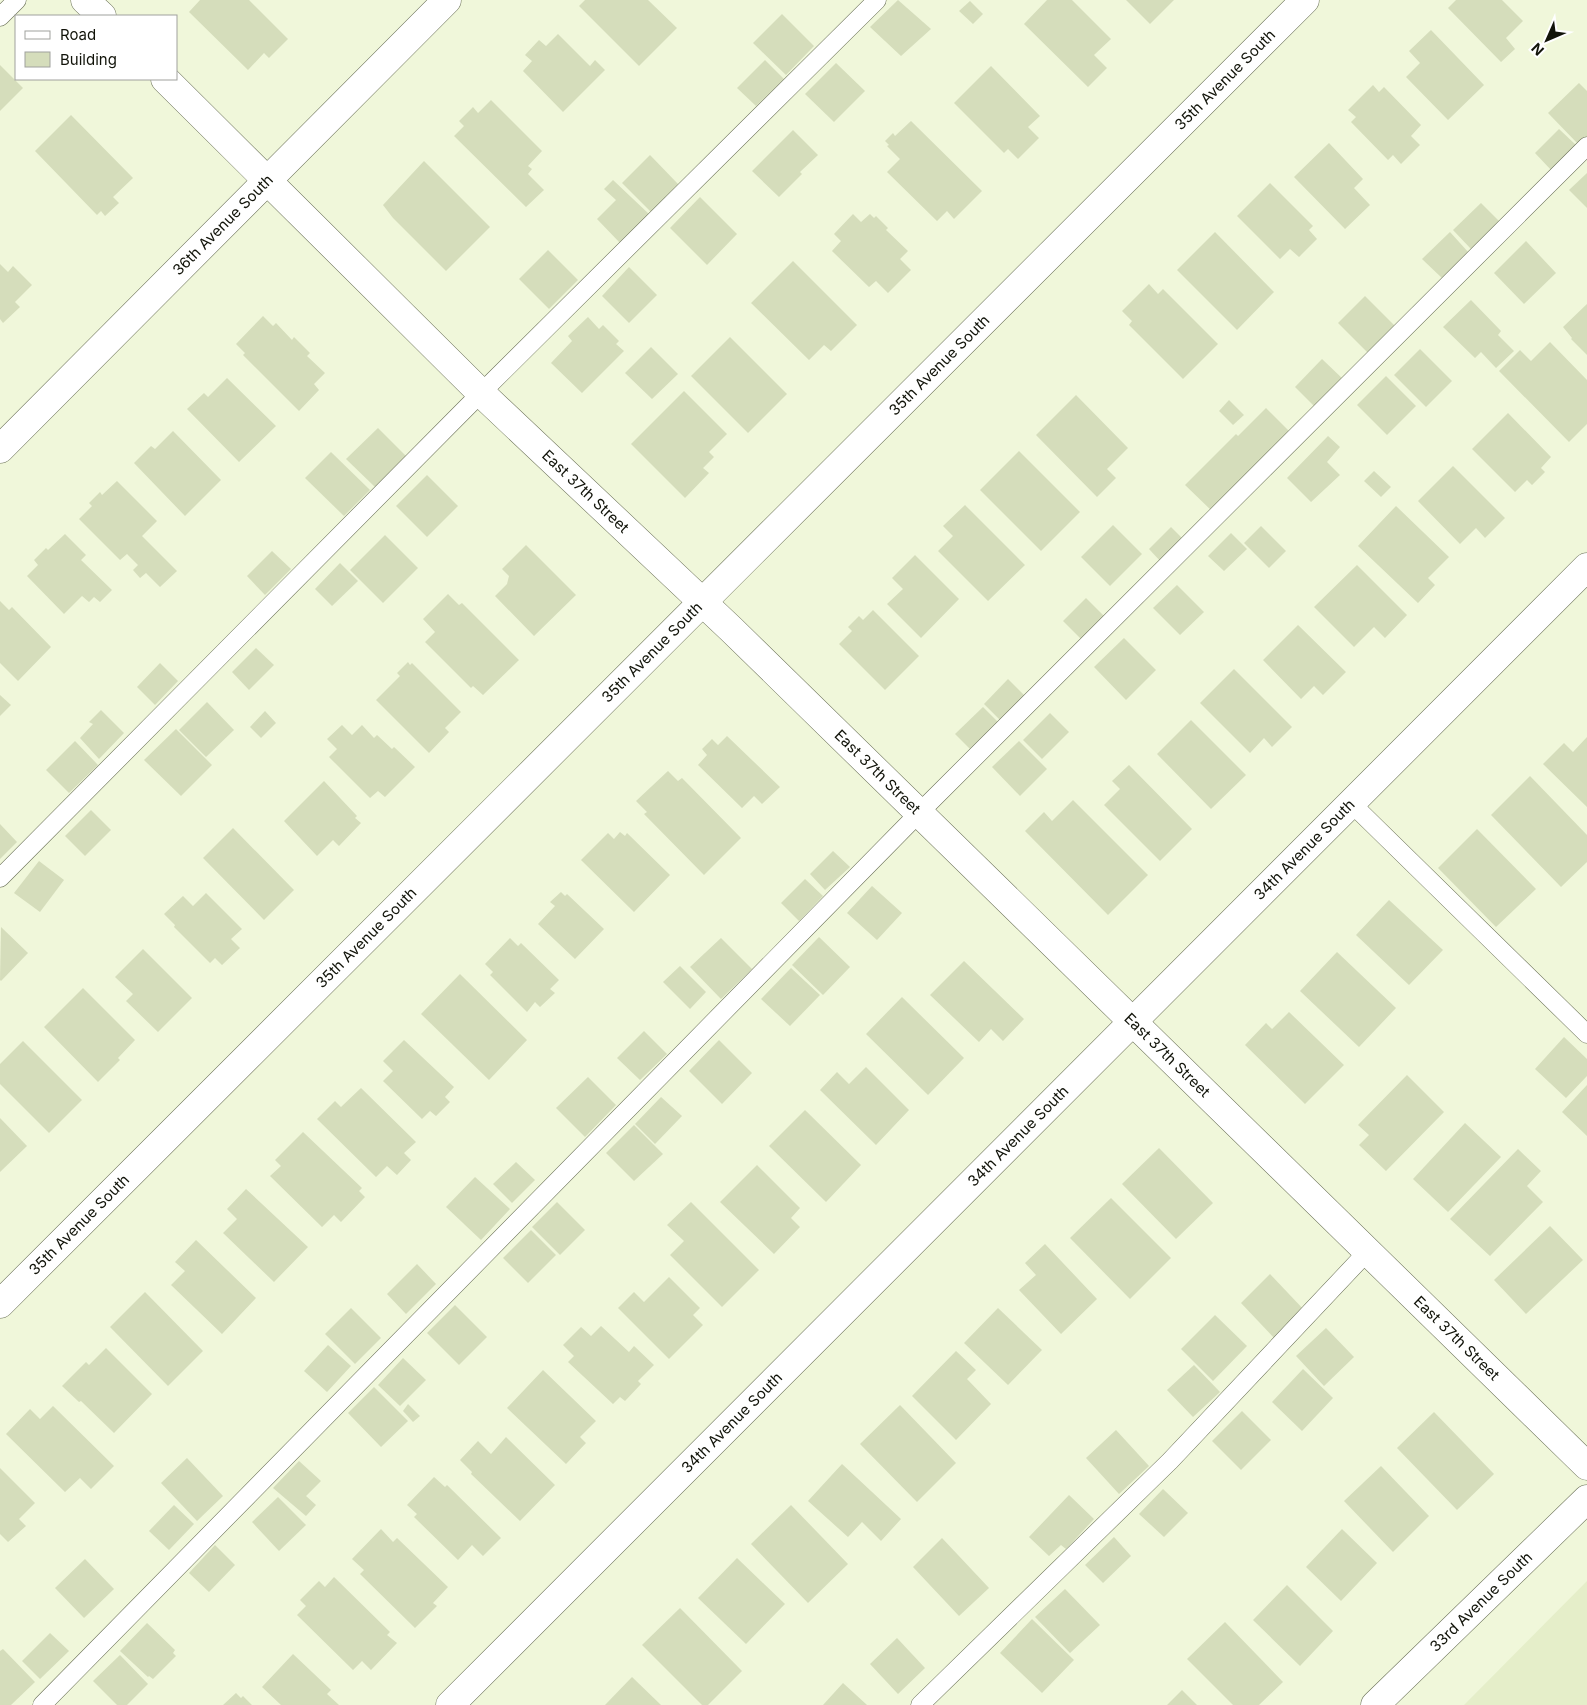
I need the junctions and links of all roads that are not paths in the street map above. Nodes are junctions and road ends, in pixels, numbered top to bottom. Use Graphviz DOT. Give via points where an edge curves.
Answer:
graph roads {
  1 [pos="17,0"];
  2 [pos="85,0"];
  3 [pos="447,0"];
  4 [pos="877,0"];
  5 [pos="1305,0"];
  6 [pos="101,15"];
  7 [pos="0,17"];
  8 [pos="166,80"];
  9 [pos="1587,146"];
  10 [pos="268,180"];
  11 [pos="481,393"];
  12 [pos="0,449"];
  13 [pos="1587,567"];
  14 [pos="703,602"];
  15 [pos="1351,803"];
  16 [pos="919,814"];
  17 [pos="0,878"];
  18 [pos="1132,1022"];
  19 [pos="1587,1034"];
  20 [pos="1368,1251"];
  21 [pos="0,1304"];
  22 [pos="1587,1464"];
  23 [pos="1587,1499"];
  24 [pos="1382,1702"];
  25 [pos="42,1705"];
  26 [pos="450,1705"];
  27 [pos="920,1705"];
  1 -- 7 [label="lane"];
  2 -- 6 [label="street"];
  3 -- 10 [label="street, 36th Avenue South"];
  4 -- 11 [label="lane"];
  5 -- 14 [label="street, 35th Avenue South"];
  8 -- 10 [label="street, East 37th Street"];
  9 -- 16 [label="lane"];
  10 -- 11 [label="street, East 37th Street"];
  10 -- 12 [label="street, 36th Avenue South"];
  11 -- 14 [label="street, East 37th Street"];
  11 -- 17 [label="lane"];
  13 -- 15 [label="street, 34th Avenue South"];
  14 -- 16 [label="street, East 37th Street"];
  14 -- 21 [label="street, 35th Avenue South"];
  15 -- 18 [label="street, 34th Avenue South"];
  15 -- 19 [label="lane"];
  16 -- 18 [label="street, East 37th Street"];
  16 -- 25 [label="lane"];
  18 -- 20 [label="street, East 37th Street"];
  18 -- 26 [label="street, 34th Avenue South"];
  20 -- 22 [label="street, East 37th Street"];
  20 -- 27 [label="lane" via="1170,1461"];
  23 -- 24 [label="street, 33rd Avenue South"];
}
